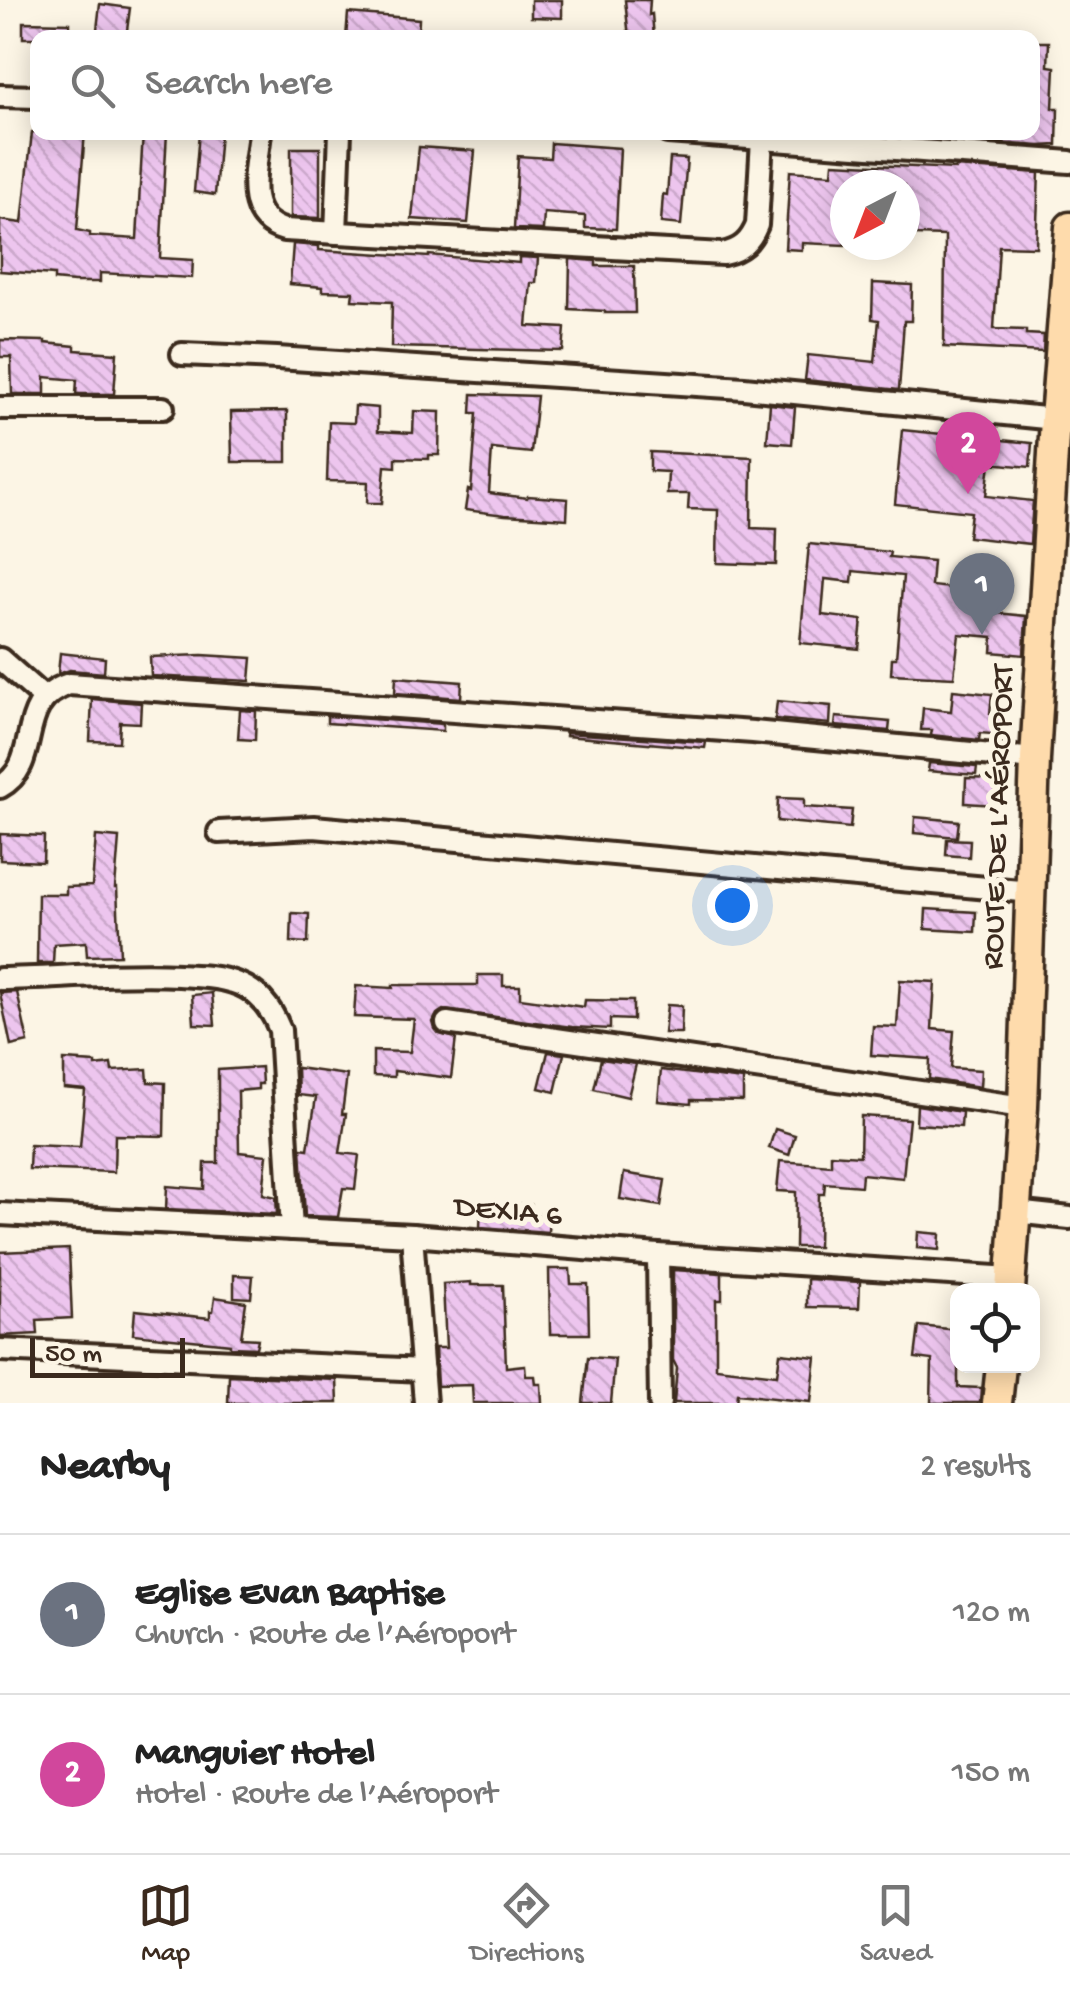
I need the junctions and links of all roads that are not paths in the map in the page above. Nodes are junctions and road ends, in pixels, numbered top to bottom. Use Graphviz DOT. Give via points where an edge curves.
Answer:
graph roads {
  1 [pos="0,96"];
  2 [pos="30,98"];
  3 [pos="259,140"];
  4 [pos="340,140"];
  5 [pos="762,140"];
  6 [pos="775,140"];
  7 [pos="1070,162"];
  8 [pos="1070,226"];
  9 [pos="336,233"];
  10 [pos="182,354"];
  11 [pos="0,408"];
  12 [pos="163,408"];
  13 [pos="1056,419"];
  14 [pos="0,660"];
  15 [pos="44,698"];
  16 [pos="1035,758"];
  17 [pos="0,788"];
  18 [pos="219,832"];
  19 [pos="1032,892"];
  20 [pos="0,979"];
  21 [pos="447,1022"];
  22 [pos="1023,1107"];
  23 [pos="1015,1212"];
  24 [pos="0,1214"];
  25 [pos="1070,1218"];
  26 [pos="292,1229"];
  27 [pos="412,1235"];
  28 [pos="658,1255"];
  29 [pos="998,1283"];
  30 [pos="1010,1283"];
  31 [pos="0,1350"];
  32 [pos="423,1370"];
  33 [pos="1003,1373"];
  34 [pos="1005,1402"];
  35 [pos="426,1403"];
  36 [pos="660,1403"];
  1 -- 2 [label="street"];
  3 -- 9 [label="street" via="254,200 264,220 284,230"];
  4 -- 9 [label="street"];
  5 -- 9 [label="street" via="757,225 744,245 723,254"];
  6 -- 7 [label="street"];
  8 -- 13 [label="main road, ROUTE DE L’AÉROPORT"];
  10 -- 13 [label="street" via="744,388"];
  11 -- 12 [label="street"];
  13 -- 16 [label="main road, ROUTE DE L’AÉROPORT"];
  14 -- 15 [label="street"];
  15 -- 16 [label="street" via="69,684"];
  15 -- 17 [label="street" via="22,764"];
  16 -- 19 [label="main road, ROUTE DE L’AÉROPORT"];
  18 -- 19 [label="street" via="314,826"];
  19 -- 22 [label="main road, ROUTE DE L’AÉROPORT"];
  20 -- 26 [label="street" via="204,976 251,990 280,1030"];
  21 -- 22 [label="street"];
  22 -- 23 [label="main road, ROUTE DE L’AÉROPORT"];
  23 -- 25 [label="street"];
  23 -- 30 [label="main road, ROUTE DE L’AÉROPORT"];
  24 -- 26 [label="street, DEXIA 6"];
  26 -- 27 [label="street, DEXIA 6"];
  27 -- 28 [label="street, DEXIA 6"];
  27 -- 32 [label="street"];
  28 -- 29 [label="street, DEXIA 6"];
  28 -- 36 [label="street"];
  31 -- 32 [label="street"];
  32 -- 35 [label="street"];
  33 -- 34 [label="main road"];
}
